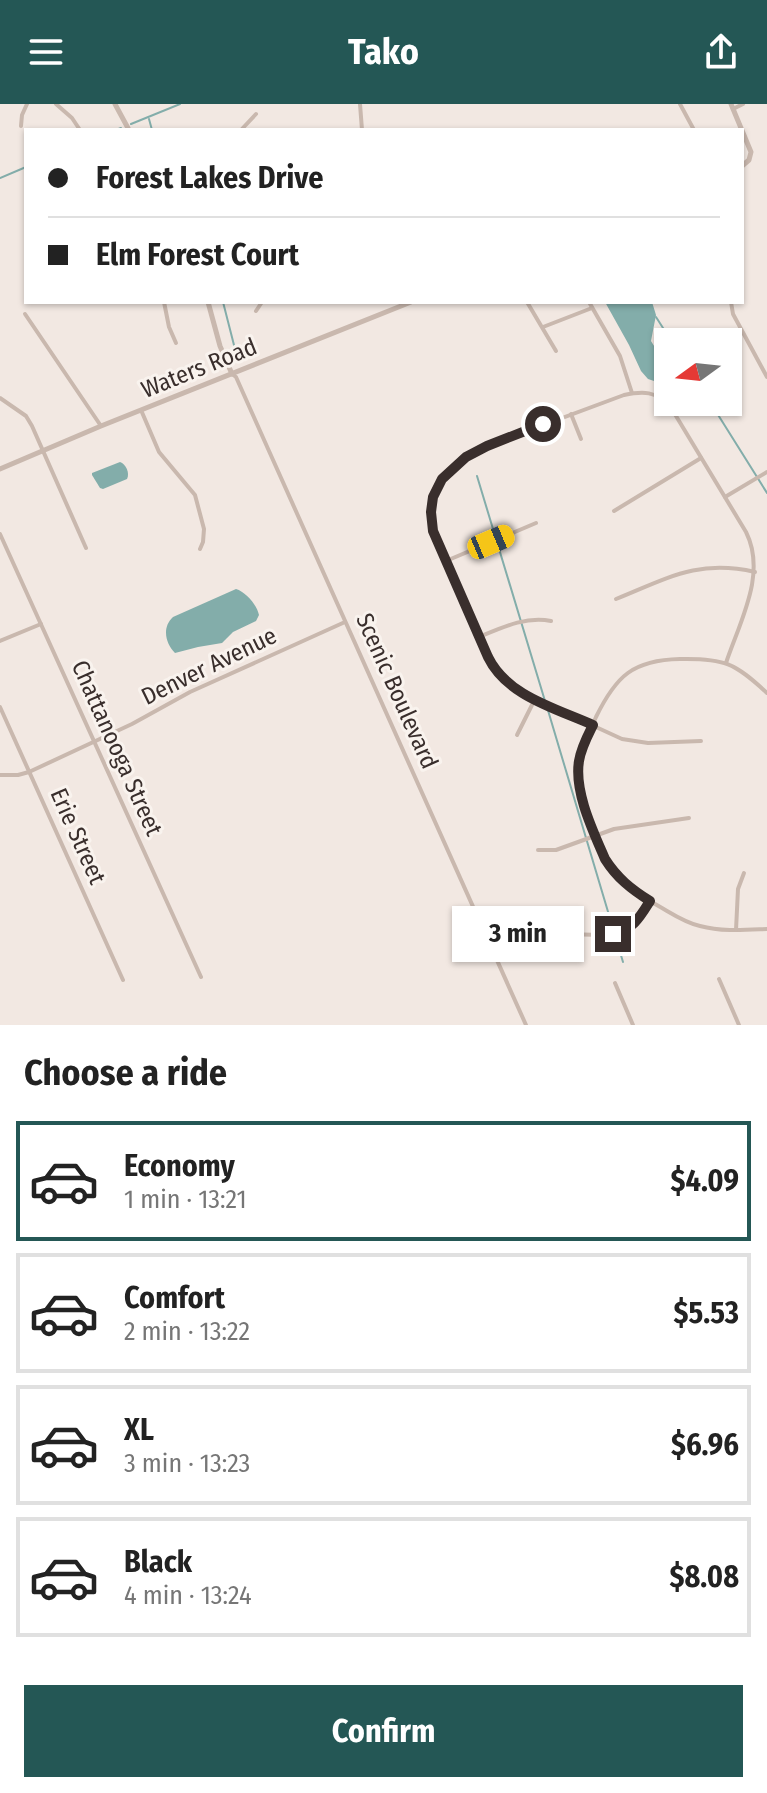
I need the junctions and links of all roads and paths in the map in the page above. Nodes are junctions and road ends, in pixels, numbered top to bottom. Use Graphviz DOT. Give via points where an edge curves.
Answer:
graph roads {
  1 [pos="27,104"];
  2 [pos="56,104"];
  3 [pos="115,104"];
  4 [pos="360,104"];
  5 [pos="680,104"];
  6 [pos="743,104"];
  7 [pos="732,106"];
  8 [pos="256,114"];
  9 [pos="21,126"];
  10 [pos="79,128"];
  11 [pos="128,128"];
  12 [pos="243,128"];
  13 [pos="362,128"];
  14 [pos="693,128"];
  15 [pos="741,128"];
  16 [pos="744,135"];
  17 [pos="744,164"];
  18 [pos="164,304"];
  19 [pos="209,304"];
  20 [pos="261,304"];
  21 [pos="406,304"];
  22 [pos="528,304"];
  23 [pos="590,304"];
  24 [pos="731,304"];
  25 [pos="592,308"];
  26 [pos="256,311"];
  27 [pos="25,314"];
  28 [pos="543,327"];
  29 [pos="176,343"];
  30 [pos="556,351"];
  31 [pos="232,374"];
  32 [pos="767,377"];
  33 [pos="632,393"];
  34 [pos="0,398"];
  35 [pos="141,410"];
  36 [pos="571,414"];
  37 [pos="101,426"];
  38 [pos="581,439"];
  39 [pos="43,451"];
  40 [pos="701,458"];
  41 [pos="0,469"];
  42 [pos="767,472"];
  43 [pos="725,497"];
  44 [pos="614,511"];
  45 [pos="536,523"];
  46 [pos="0,534"];
  47 [pos="86,548"];
  48 [pos="200,549"];
  49 [pos="446,561"];
  50 [pos="755,572"];
  51 [pos="616,599"];
  52 [pos="551,621"];
  53 [pos="345,622"];
  54 [pos="41,624"];
  55 [pos="479,637"];
  56 [pos="0,641"];
  57 [pos="726,663"];
  58 [pos="767,693"];
  59 [pos="535,699"];
  60 [pos="0,707"];
  61 [pos="593,725"];
  62 [pos="517,735"];
  63 [pos="94,741"];
  64 [pos="701,741"];
  65 [pos="29,772"];
  66 [pos="0,775"];
  67 [pos="689,818"];
  68 [pos="596,835"];
  69 [pos="538,850"];
  70 [pos="744,873"];
  71 [pos="650,901"];
  72 [pos="767,929"];
  73 [pos="736,930"];
  74 [pos="539,935"];
  75 [pos="201,977"];
  76 [pos="719,979"];
  77 [pos="123,980"];
  78 [pos="615,983"];
  79 [pos="526,1025"];
  80 [pos="633,1025"];
  81 [pos="739,1025"];
  1 -- 9 [label="street"];
  2 -- 10 [label="street"];
  3 -- 11 [label="street"];
  4 -- 13 [label="street"];
  5 -- 14 [label="street"];
  6 -- 7 [label="street"];
  7 -- 15 [label="street"];
  8 -- 12 [label="street"];
  16 -- 17 [label="street" via="751,152"];
  18 -- 29 [label="street"];
  19 -- 31 [label="street"];
  20 -- 26 [label="street"];
  21 -- 31 [label="street, Waters Road"];
  22 -- 28 [label="street"];
  23 -- 25 [label="street"];
  24 -- 32 [label="street"];
  25 -- 28 [label="street"];
  25 -- 33 [label="street" via="620,356"];
  27 -- 37 [label="street"];
  28 -- 30 [label="street"];
  31 -- 35 [label="street, Waters Road"];
  31 -- 53 [label="street, Scenic Boulevard"];
  33 -- 36 [label="street"];
  33 -- 40 [label="street" via="652,393 666,401"];
  34 -- 39 [label="street" via="29,420"];
  35 -- 37 [label="street, Waters Road"];
  35 -- 48 [label="street" via="159,452 195,495 204,529"];
  36 -- 38 [label="street"];
  36 -- 49 [label="street" via="474,451 442,479 431,512"];
  37 -- 39 [label="street, Waters Road"];
  39 -- 41 [label="street, Waters Road"];
  39 -- 47 [label="street"];
  40 -- 43 [label="street"];
  40 -- 44 [label="street"];
  42 -- 43 [label="street"];
  43 -- 50 [label="street" via="751,541"];
  45 -- 49 [label="street"];
  46 -- 54 [label="street, Chattanooga Street"];
  49 -- 55 [label="street"];
  50 -- 51 [label="street" via="725,567 691,570"];
  50 -- 57 [label="street"];
  52 -- 55 [label="street" via="522,621"];
  53 -- 63 [label="street, Denver Avenue"];
  53 -- 79 [label="street, Scenic Boulevard"];
  54 -- 56 [label="street"];
  54 -- 63 [label="street, Chattanooga Street"];
  55 -- 59 [label="street" via="503,679"];
  57 -- 58 [label="street"];
  57 -- 61 [label="street" via="668,659 633,669 612,688"];
  59 -- 61 [label="street"];
  59 -- 62 [label="street"];
  60 -- 65 [label="street, Erie Street"];
  61 -- 64 [label="street" via="632,742"];
  61 -- 68 [label="street" via="582,749 578,780"];
  63 -- 65 [label="street, Denver Avenue"];
  63 -- 75 [label="street, Chattanooga Street"];
  65 -- 66 [label="street, Denver Avenue"];
  65 -- 77 [label="street, Erie Street"];
  67 -- 68 [label="street"];
  68 -- 69 [label="street" via="556,850"];
  68 -- 71 [label="street" via="614,872"];
  70 -- 73 [label="street"];
  71 -- 73 [label="street" via="692,924"];
  71 -- 74 [label="street" via="638,921 619,933"];
  72 -- 73 [label="street"];
  76 -- 81 [label="street"];
  78 -- 80 [label="street"];
}
